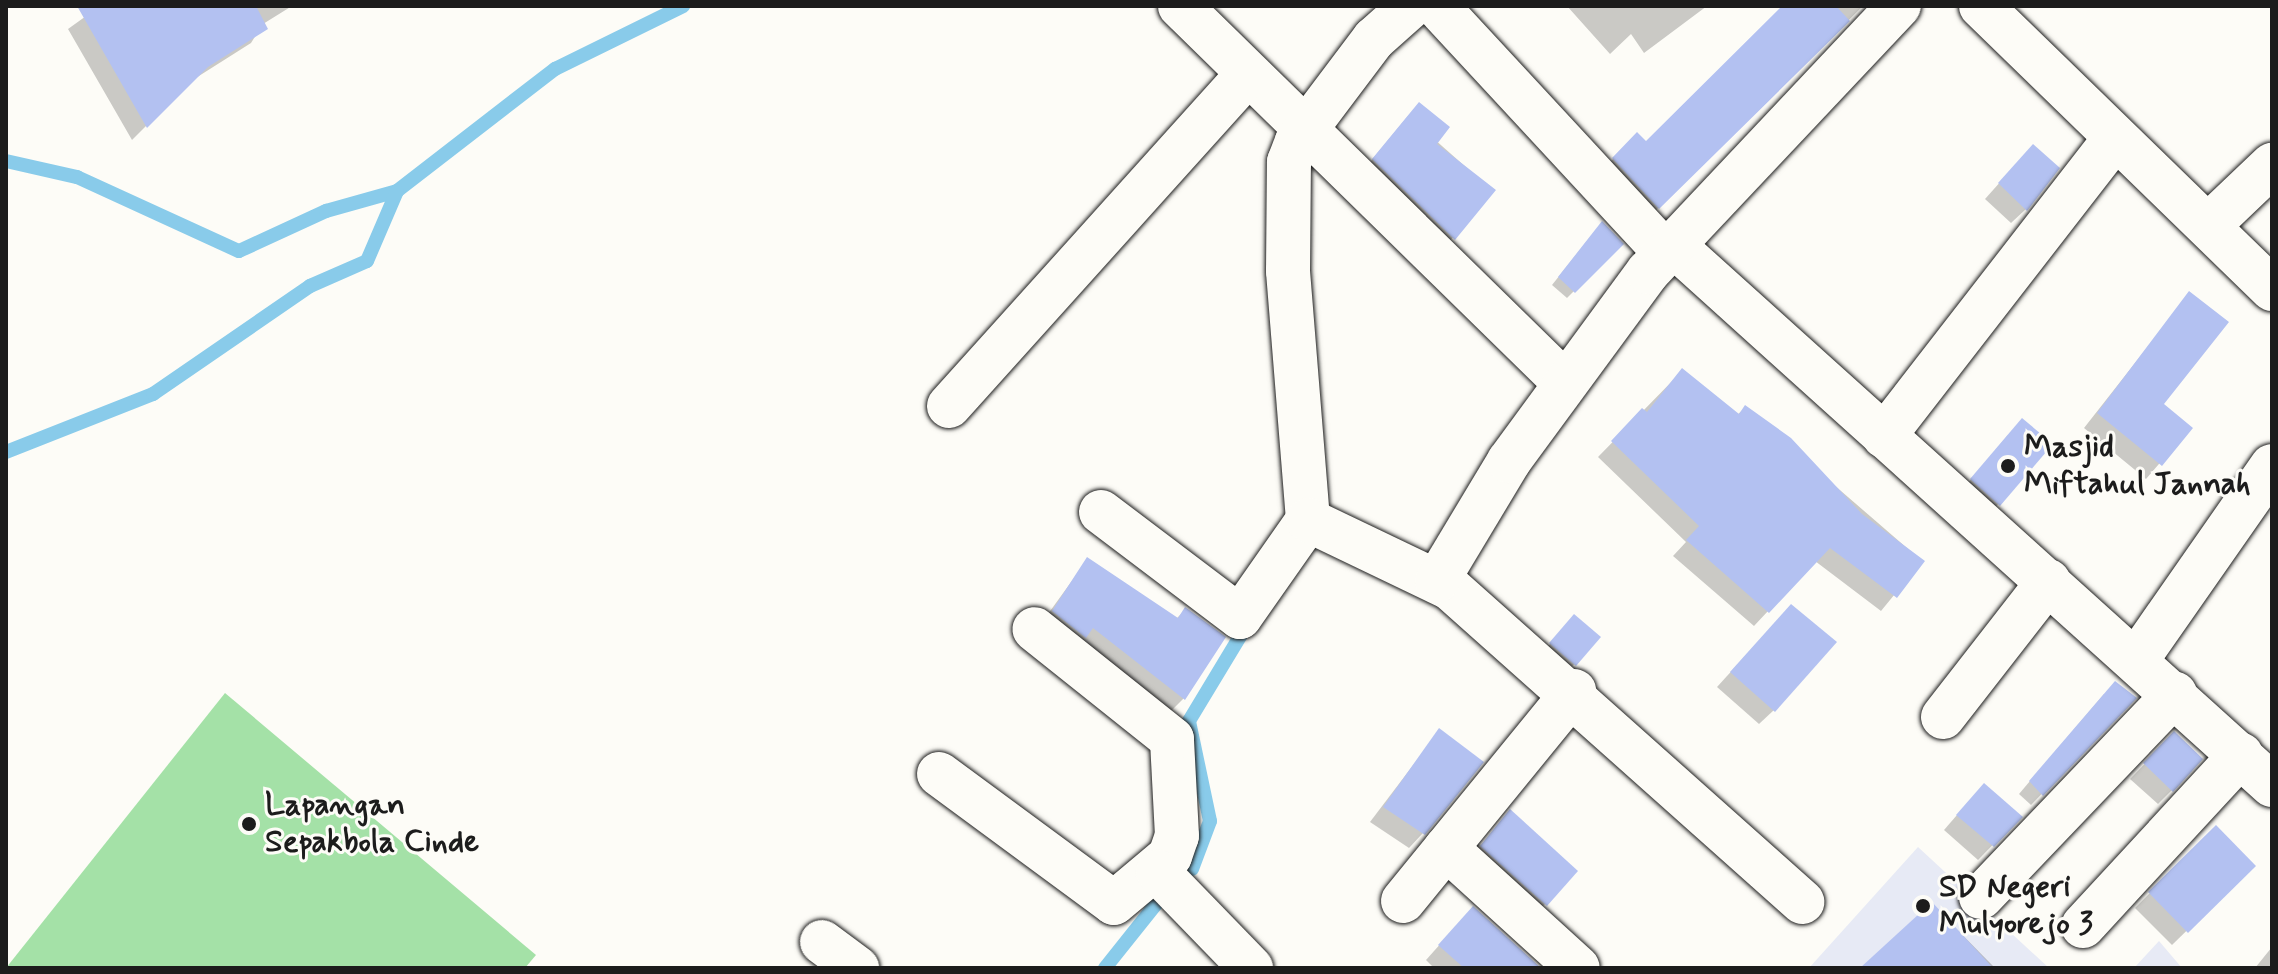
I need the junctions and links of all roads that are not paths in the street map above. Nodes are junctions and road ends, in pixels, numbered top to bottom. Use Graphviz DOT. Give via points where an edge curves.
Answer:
graph roads {
  1 [pos="1180,6"];
  2 [pos="1899,6"];
  3 [pos="1981,6"];
  4 [pos="1429,7"];
  5 [pos="1246,76"];
  6 [pos="1310,138"];
  7 [pos="2115,138"];
  8 [pos="2272,165"];
  9 [pos="2210,224"];
  10 [pos="1668,248"];
  11 [pos="2272,289"];
  12 [pos="1563,381"];
  13 [pos="949,406"];
  14 [pos="1884,436"];
  15 [pos="2272,466"];
  16 [pos="1101,512"];
  17 [pos="1314,523"];
  18 [pos="1437,581"];
  19 [pos="2049,581"];
  20 [pos="1034,629"];
  21 [pos="2138,658"];
  22 [pos="1574,691"];
  23 [pos="2175,694"];
  24 [pos="1943,717"];
  25 [pos="2241,755"];
  26 [pos="939,774"];
  27 [pos="2272,785"];
  28 [pos="1446,848"];
  29 [pos="1158,872"];
  30 [pos="1981,897"];
  31 [pos="1403,901"];
  32 [pos="1802,902"];
  33 [pos="2083,926"];
  34 [pos="822,942"];
  35 [pos="857,968"];
  36 [pos="1251,968"];
  37 [pos="1578,968"];
  1 -- 5 [label="street"];
  2 -- 10 [label="street"];
  3 -- 7 [label="street"];
  4 -- 6 [label="street" via="1374,39"];
  4 -- 10 [label="street"];
  5 -- 6 [label="street"];
  5 -- 13 [label="street"];
  6 -- 12 [label="street"];
  6 -- 17 [label="street" via="1287,186"];
  7 -- 9 [label="street"];
  7 -- 14 [label="street"];
  8 -- 9 [label="street"];
  9 -- 11 [label="street"];
  10 -- 12 [label="street"];
  10 -- 14 [label="street"];
  12 -- 18 [label="street" via="1442,561"];
  14 -- 19 [label="street"];
  15 -- 21 [label="street"];
  16 -- 17 [label="street" via="1240,617"];
  17 -- 18 [label="street"];
  18 -- 22 [label="street"];
  19 -- 21 [label="street"];
  19 -- 24 [label="street"];
  20 -- 29 [label="street" via="1172,739 1177,836"];
  21 -- 23 [label="street"];
  22 -- 28 [label="street"];
  22 -- 32 [label="street"];
  23 -- 25 [label="street"];
  23 -- 30 [label="street"];
  25 -- 27 [label="street"];
  25 -- 33 [label="street"];
  26 -- 29 [label="street" via="1105,900 1123,902"];
  28 -- 31 [label="street"];
  28 -- 37 [label="street"];
  29 -- 36 [label="street"];
  34 -- 35 [label="street"];
}
